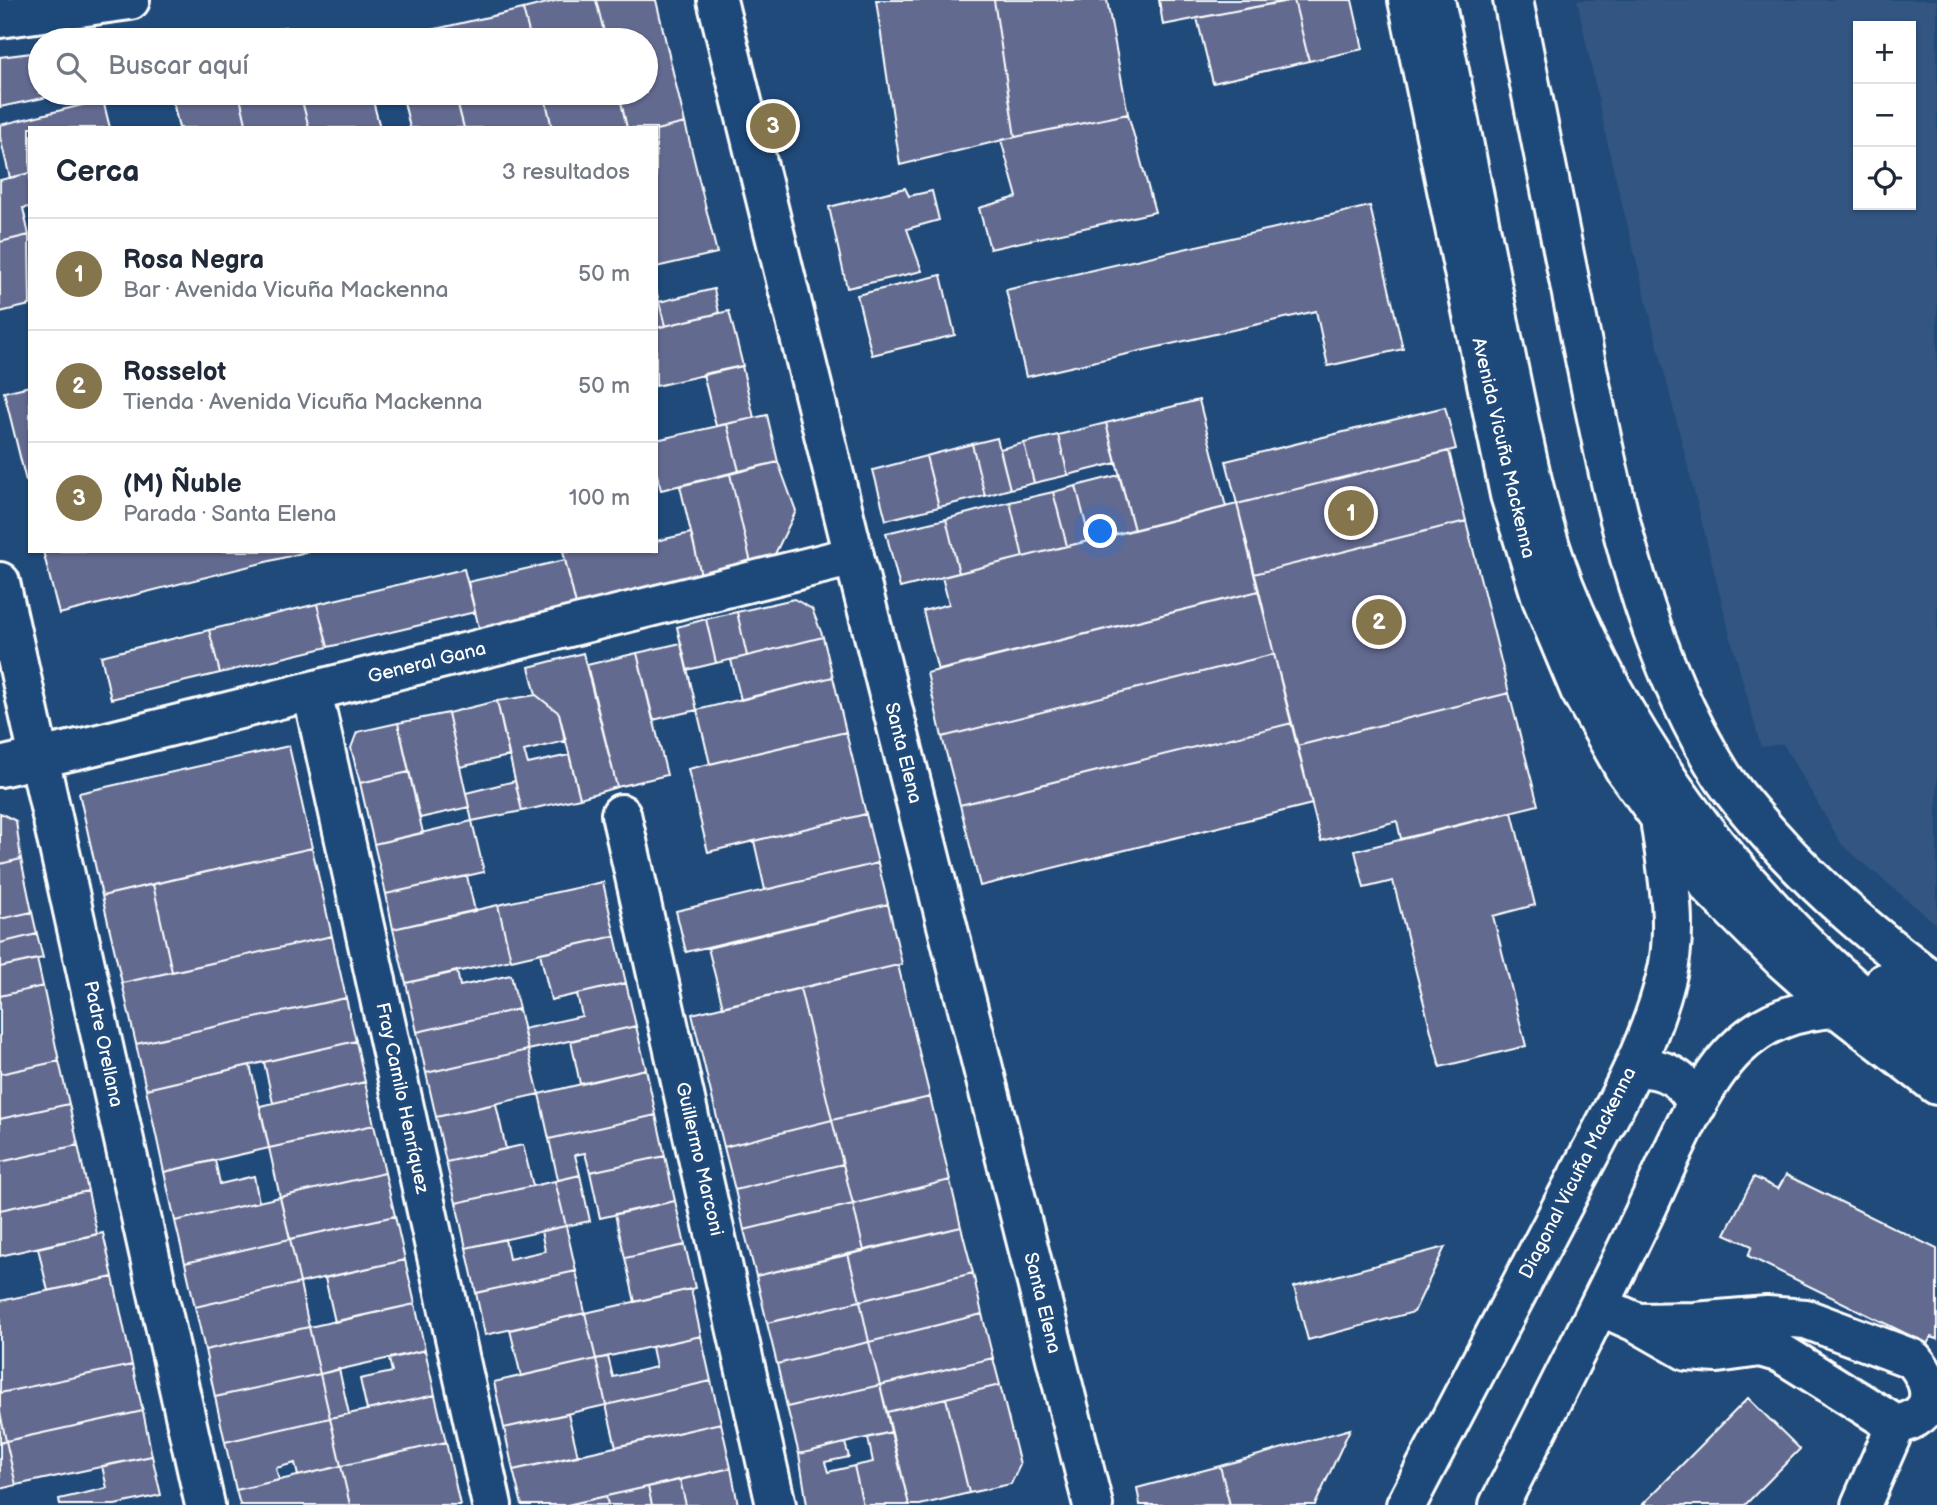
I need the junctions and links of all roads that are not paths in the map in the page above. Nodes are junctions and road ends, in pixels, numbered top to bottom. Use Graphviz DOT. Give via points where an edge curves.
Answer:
graph roads {
  1 [pos="130,0"];
  2 [pos="1408,0"];
  3 [pos="1435,0"];
  4 [pos="1460,0"];
  5 [pos="1513,0"];
  6 [pos="719,2"];
  7 [pos="0,18"];
  8 [pos="853,556"];
  9 [pos="0,582"];
  10 [pos="312,691"];
  11 [pos="40,758"];
  12 [pos="0,767"];
  13 [pos="621,814"];
  14 [pos="1660,820"];
  15 [pos="1937,984"];
  16 [pos="1837,1008"];
  17 [pos="1937,1020"];
  18 [pos="1937,1055"];
  19 [pos="1634,1068"];
  20 [pos="1937,1085"];
  21 [pos="1697,1105"];
  22 [pos="1600,1306"];
  23 [pos="1638,1323"];
  24 [pos="1896,1425"];
  25 [pos="1087,1504"];
  26 [pos="205,1505"];
  27 [pos="492,1505"];
  28 [pos="776,1505"];
  29 [pos="1406,1505"];
  30 [pos="1499,1505"];
  31 [pos="1860,1505"];
  1 -- 7 [label="main road"];
  2 -- 14 [label="main road, Avenida Vicuña Mackenna" via="1497,440 1525,548 1580,690"];
  3 -- 18 [label="main road" via="1530,471 1552,550 1586,639 1644,743 1728,861 1804,942"];
  4 -- 17 [label="main road" via="1468,72 1510,294 1558,510 1586,588 1644,700 1730,832 1770,880 1836,945"];
  5 -- 15 [label="main road" via="1605,455 1639,592 1669,675 1723,777 1756,819 1833,901"];
  6 -- 8 [label="main road, Santa Elena"];
  8 -- 10 [label="main road, General Gana"];
  8 -- 25 [label="main road, Santa Elena"];
  9 -- 11 [label="main road, Padre Orellana"];
  10 -- 11 [label="main road, General Gana"];
  10 -- 27 [label="main road, Fray Camilo Henríquez"];
  11 -- 12 [label="main road, General Gana"];
  11 -- 26 [label="main road, Padre Orellana"];
  13 -- 28 [label="main road, Guillermo Marconi"];
  14 -- 16 [label="main road, Avenida Vicuña Mackenna" via="1712,888"];
  14 -- 19 [label="main road, Diagonal Vicuña Mackenna" via="1670,885 1669,956"];
  16 -- 20 [label="main road, Avenida Vicuña Mackenna"];
  16 -- 21 [label="main road" via="1808,1010 1769,1023 1735,1049"];
  19 -- 21 [label="main road" via="1660,1069 1672,1075"];
  19 -- 29 [label="main road, Diagonal Vicuña Mackenna"];
  21 -- 22 [label="main road"];
  22 -- 23 [label="main road"];
  22 -- 30 [label="main road"];
  23 -- 24 [label="main road" via="1687,1351 1717,1353 1760,1347 1781,1353"];
  23 -- 24 [label="main road" via="1767,1316 1806,1319 1913,1359 1925,1373 1929,1402 1921,1415"];
  24 -- 31 [label="main road"];
}
